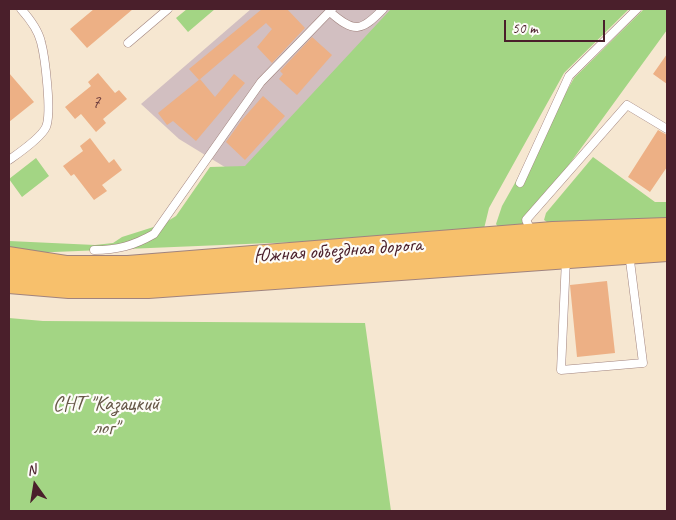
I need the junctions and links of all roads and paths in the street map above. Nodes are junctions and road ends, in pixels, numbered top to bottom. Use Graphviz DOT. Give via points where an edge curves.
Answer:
graph roads {
  1 [pos="21,9"];
  2 [pos="168,9"];
  3 [pos="383,9"];
  4 [pos="637,9"];
  5 [pos="331,10"];
  6 [pos="128,43"];
  7 [pos="667,129"];
  8 [pos="9,160"];
  9 [pos="520,183"];
  10 [pos="667,230"];
  11 [pos="535,247"];
  12 [pos="667,249"];
  13 [pos="94,250"];
  14 [pos="629,251"];
  15 [pos="566,255"];
  16 [pos="9,259"];
  17 [pos="9,282"];
  1 -- 8 [label="lane" via="41,40 49,105 46,127"];
  2 -- 6 [label="lane"];
  3 -- 5 [label="lane" via="368,25 356,28 346,26"];
  4 -- 9 [label="lane" via="569,76"];
  5 -- 13 [label="lane" via="261,82 154,234 137,244 116,250"];
  7 -- 11 [label="lane" via="627,105 526,220"];
  10 -- 11 [label="main road, Южная объездная дорога" via="553,234"];
  11 -- 15 [label="main road, Южная объездная дорога"];
  11 -- 16 [label="main road, Южная объездная дорога" via="128,268 67,268"];
  11 -- 17 [label="main road, Южная объездная дорога" via="148,286"];
  12 -- 14 [label="main road, Южная объездная дорога"];
  14 -- 15 [label="main road, Южная объездная дорога"];
  14 -- 15 [label="lane" via="643,364 561,370"];
}
